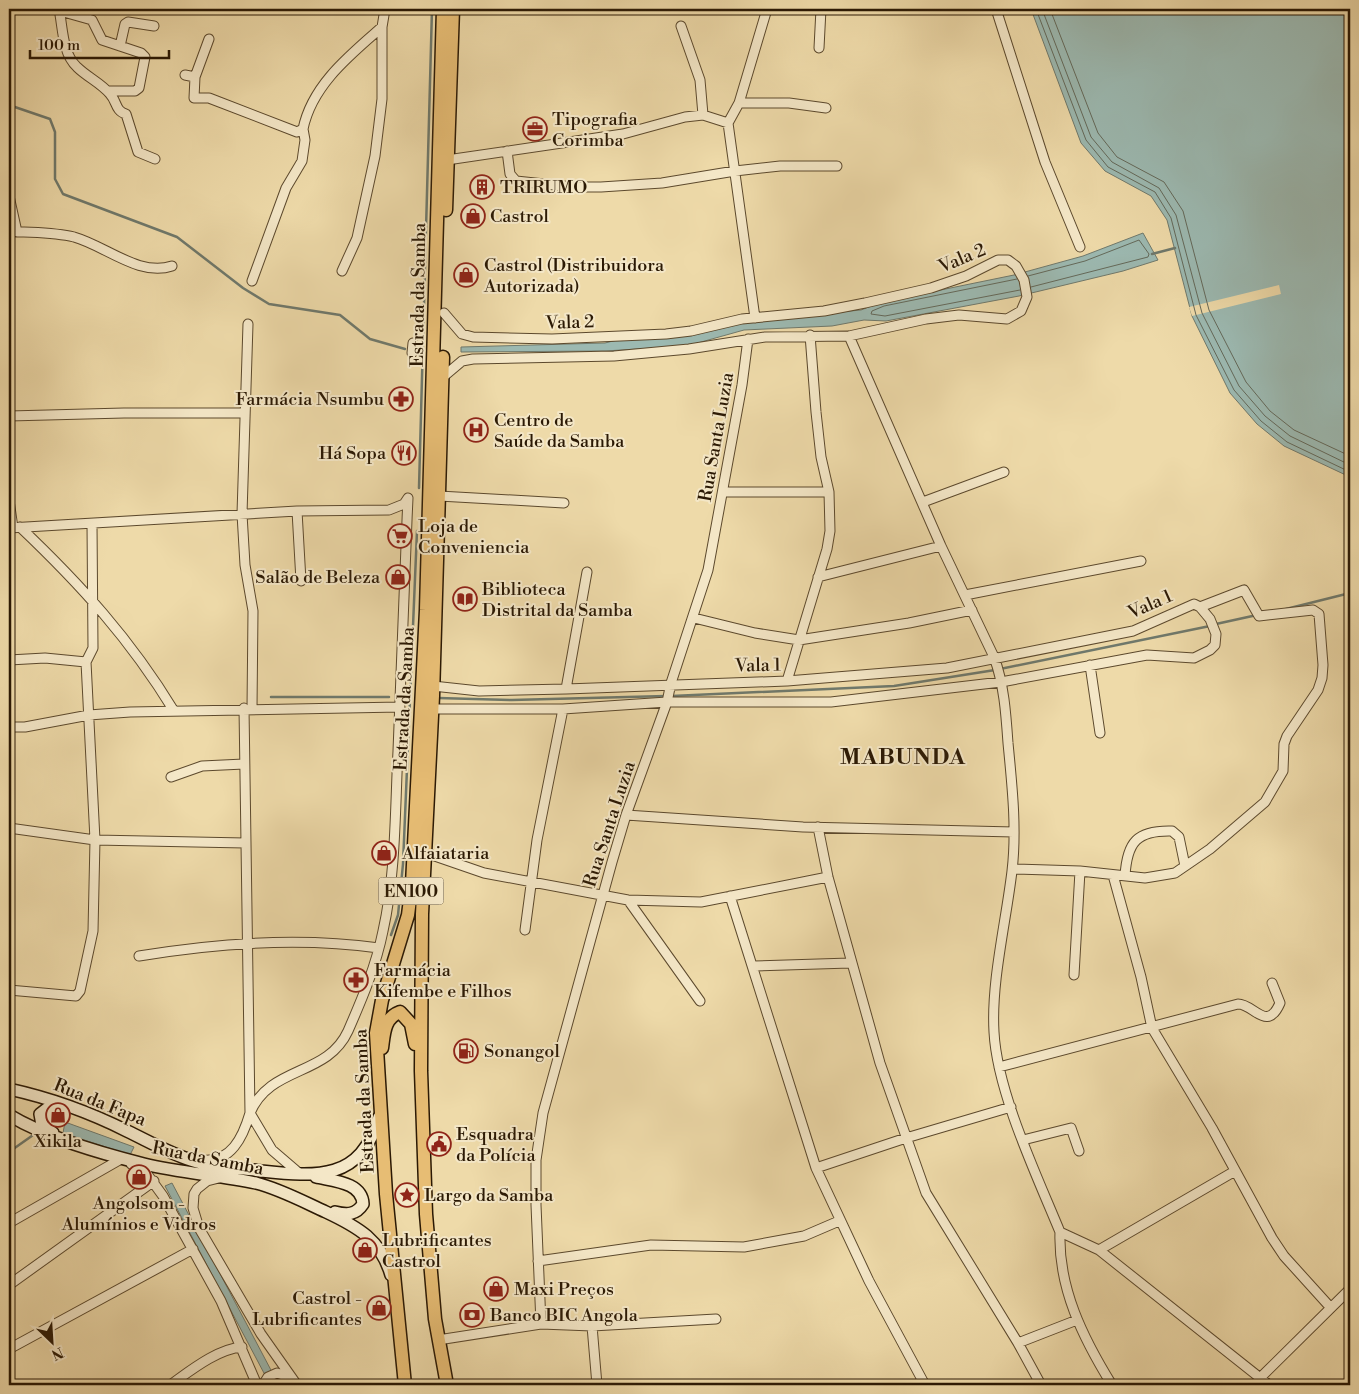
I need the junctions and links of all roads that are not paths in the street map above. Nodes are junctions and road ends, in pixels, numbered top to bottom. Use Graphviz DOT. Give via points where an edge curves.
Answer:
graph roads {
  1 [pos="385,9"];
  2 [pos="443,9"];
  3 [pos="453,9"];
  4 [pos="767,9"];
  5 [pos="822,9"];
  6 [pos="996,9"];
  7 [pos="60,10"];
  8 [pos="154,26"];
  9 [pos="681,26"];
  10 [pos="382,27"];
  11 [pos="209,39"];
  12 [pos="120,46"];
  13 [pos="819,48"];
  14 [pos="185,75"];
  15 [pos="195,77"];
  16 [pos="108,91"];
  17 [pos="739,103"];
  18 [pos="826,108"];
  19 [pos="703,115"];
  20 [pos="728,123"];
  21 [pos="303,129"];
  22 [pos="507,151"];
  23 [pos="155,159"];
  24 [pos="447,160"];
  25 [pos="837,166"];
  26 [pos="735,170"];
  27 [pos="9,196"];
  28 [pos="13,232"];
  29 [pos="1080,247"];
  30 [pos="172,266"];
  31 [pos="342,271"];
  32 [pos="252,281"];
  33 [pos="444,313"];
  34 [pos="755,318"];
  35 [pos="248,324"];
  36 [pos="810,335"];
  37 [pos="849,336"];
  38 [pos="748,338"];
  39 [pos="413,343"];
  40 [pos="412,353"];
  41 [pos="443,378"];
  42 [pos="244,413"];
  43 [pos="9,416"];
  44 [pos="1004,472"];
  45 [pos="723,492"];
  46 [pos="829,492"];
  47 [pos="439,496"];
  48 [pos="9,500"];
  49 [pos="923,502"];
  50 [pos="564,503"];
  51 [pos="389,510"];
  52 [pos="296,511"];
  53 [pos="242,514"];
  54 [pos="92,524"];
  55 [pos="14,528"];
  56 [pos="406,530"];
  57 [pos="941,546"];
  58 [pos="1141,561"];
  59 [pos="586,572"];
  60 [pos="818,578"];
  61 [pos="301,581"];
  62 [pos="965,595"];
  63 [pos="93,602"];
  64 [pos="1200,607"];
  65 [pos="972,610"];
  66 [pos="694,618"];
  67 [pos="799,640"];
  68 [pos="9,660"];
  69 [pos="995,660"];
  70 [pos="86,662"];
  71 [pos="1090,665"];
  72 [pos="1000,679"];
  73 [pos="787,681"];
  74 [pos="671,684"];
  75 [pos="433,686"];
  76 [pos="566,689"];
  77 [pos="668,700"];
  78 [pos="400,707"];
  79 [pos="248,708"];
  80 [pos="432,709"];
  81 [pos="563,709"];
  82 [pos="174,711"];
  83 [pos="89,715"];
  84 [pos="9,727"];
  85 [pos="1100,733"];
  86 [pos="244,764"];
  87 [pos="171,777"];
  88 [pos="626,815"];
  89 [pos="818,827"];
  90 [pos="9,828"];
  91 [pos="1014,832"];
  92 [pos="95,840"];
  93 [pos="245,843"];
  94 [pos="426,853"];
  95 [pos="1186,866"];
  96 [pos="1013,869"];
  97 [pos="1080,871"];
  98 [pos="1113,875"];
  99 [pos="1125,876"];
  100 [pos="828,877"];
  101 [pos="531,883"];
  102 [pos="603,896"];
  103 [pos="730,896"];
  104 [pos="628,900"];
  105 [pos="525,930"];
  106 [pos="246,944"];
  107 [pos="378,948"];
  108 [pos="139,956"];
  109 [pos="850,963"];
  110 [pos="754,966"];
  111 [pos="1074,975"];
  112 [pos="1272,983"];
  113 [pos="9,990"];
  114 [pos="700,1001"];
  115 [pos="1152,1028"];
  116 [pos="999,1067"];
  117 [pos="421,1070"];
  118 [pos="377,1072"];
  119 [pos="9,1089"];
  120 [pos="1011,1107"];
  121 [pos="82,1110"];
  122 [pos="250,1113"];
  123 [pos="380,1113"];
  124 [pos="9,1115"];
  125 [pos="906,1138"];
  126 [pos="1024,1140"];
  127 [pos="73,1142"];
  128 [pos="1080,1151"];
  129 [pos="115,1157"];
  130 [pos="186,1158"];
  131 [pos="816,1168"];
  132 [pos="1235,1171"];
  133 [pos="300,1174"];
  134 [pos="230,1178"];
  135 [pos="154,1181"];
  136 [pos="303,1201"];
  137 [pos="839,1221"];
  138 [pos="9,1223"];
  139 [pos="1060,1232"];
  140 [pos="193,1249"];
  141 [pos="1099,1250"];
  142 [pos="538,1261"];
  143 [pos="9,1285"];
  144 [pos="395,1289"];
  145 [pos="1350,1289"];
  146 [pos="1331,1308"];
  147 [pos="716,1319"];
  148 [pos="1077,1320"];
  149 [pos="541,1324"];
  150 [pos="592,1326"];
  151 [pos="438,1340"];
  152 [pos="1018,1343"];
  153 [pos="242,1347"];
  154 [pos="9,1349"];
  155 [pos="442,1363"];
  156 [pos="1260,1378"];
  157 [pos="295,1383"];
  158 [pos="170,1385"];
  159 [pos="257,1385"];
  160 [pos="263,1385"];
  161 [pos="407,1385"];
  162 [pos="442,1385"];
  163 [pos="446,1385"];
  164 [pos="597,1385"];
  165 [pos="925,1385"];
  166 [pos="1041,1385"];
  167 [pos="1112,1385"];
  168 [pos="1269,1385"];
  1 -- 10 [label="street"];
  2 -- 118 [label="main road, Estrada da Samba / EN100" via="426,610 413,874 408,915 378,1014"];
  3 -- 24 [label="main road, Estrada da Samba / EN100"];
  4 -- 17 [label="street"];
  5 -- 13 [label="street"];
  6 -- 29 [label="street" via="1044,162"];
  7 -- 12 [label="street" via="92,20 102,40"];
  7 -- 16 [label="street" via="70,58"];
  8 -- 12 [label="street" via="128,22"];
  9 -- 19 [label="street" via="700,80"];
  10 -- 21 [label="street" via="324,84 310,108"];
  10 -- 31 [label="street" via="382,99 375,156 357,238"];
  11 -- 15 [label="street"];
  12 -- 16 [label="street" via="145,57 139,88 135,92"];
  14 -- 15 [label="street"];
  15 -- 21 [label="street" via="194,98 209,98 294,132"];
  16 -- 23 [label="street" via="119,111 127,116 138,152"];
  17 -- 18 [label="street" via="789,103"];
  17 -- 20 [label="street"];
  19 -- 20 [label="street"];
  19 -- 22 [label="street" via="623,134"];
  20 -- 26 [label="street"];
  21 -- 32 [label="street" via="302,161 286,188"];
  22 -- 24 [label="street"];
  22 -- 26 [label="street" via="511,178 548,185 601,187 662,183"];
  24 -- 33 [label="main road, Estrada da Samba / EN100"];
  25 -- 26 [label="street"];
  26 -- 34 [label="street"];
  27 -- 28 [label="street"];
  28 -- 30 [label="street" via="66,235 145,267 159,270"];
  33 -- 34 [label="street, Vala 2" via="462,334 473,337 552,339 666,334"];
  33 -- 41 [label="main road, Estrada da Samba / EN100"];
  34 -- 37 [label="street, Vala 2" via="824,311 930,288 966,276 998,260 1008,260 1016,266 1024,280 1025,304 1021,311 1007,319 959,314"];
  35 -- 42 [label="street"];
  36 -- 37 [label="street, Vala 2"];
  36 -- 38 [label="street, Vala 2"];
  36 -- 46 [label="street" via="821,457"];
  37 -- 49 [label="street"];
  38 -- 41 [label="street, Vala 2" via="689,349 614,356 473,359 462,361"];
  38 -- 45 [label="street, Rua Santa Luzia"];
  39 -- 40 [label="street"];
  41 -- 47 [label="main road, Estrada da Samba / EN100"];
  42 -- 43 [label="street"];
  42 -- 53 [label="street"];
  44 -- 49 [label="street"];
  45 -- 46 [label="street"];
  45 -- 66 [label="street, Rua Santa Luzia" via="708,570"];
  46 -- 60 [label="street" via="830,531"];
  47 -- 50 [label="street"];
  47 -- 75 [label="main road, Estrada da Samba / EN100"];
  48 -- 55 [label="street"];
  49 -- 57 [label="street"];
  51 -- 52 [label="street"];
  51 -- 56 [label="street" via="403,522"];
  51 -- 56 [label="street, Estrada da Samba" via="404,504 408,498"];
  52 -- 53 [label="street"];
  52 -- 61 [label="street"];
  53 -- 54 [label="street"];
  53 -- 79 [label="street" via="245,565 254,620"];
  54 -- 55 [label="street"];
  54 -- 63 [label="street"];
  55 -- 63 [label="street" via="52,558"];
  56 -- 78 [label="street, Estrada da Samba"];
  57 -- 60 [label="street"];
  57 -- 62 [label="street"];
  58 -- 62 [label="street"];
  59 -- 76 [label="street"];
  60 -- 67 [label="street"];
  62 -- 65 [label="street"];
  63 -- 70 [label="street" via="93,648"];
  63 -- 82 [label="street" via="146,666"];
  64 -- 69 [label="street, Vala 1" via="1194,604 1187,606 1132,631"];
  64 -- 71 [label="street, Vala 1" via="1216,634 1215,645 1210,650 1194,658 1148,655"];
  64 -- 95 [label="street" via="1244,590 1260,616 1318,611 1323,665 1318,690 1286,736 1282,771 1265,802"];
  65 -- 67 [label="street"];
  65 -- 69 [label="street"];
  66 -- 67 [label="street"];
  66 -- 74 [label="street, Rua Santa Luzia"];
  67 -- 73 [label="street"];
  68 -- 70 [label="street" via="45,658"];
  69 -- 72 [label="street"];
  69 -- 73 [label="street, Vala 1" via="947,668"];
  70 -- 83 [label="street"];
  71 -- 72 [label="street, Vala 1"];
  71 -- 85 [label="street"];
  72 -- 77 [label="street, Vala 1" via="831,702"];
  72 -- 91 [label="street" via="1010,755"];
  73 -- 74 [label="street, Vala 1"];
  74 -- 76 [label="street, Vala 1"];
  74 -- 77 [label="street, Rua Santa Luzia"];
  75 -- 76 [label="street, Vala 1" via="480,691"];
  75 -- 80 [label="main road, Estrada da Samba / EN100"];
  77 -- 81 [label="street, Vala 1"];
  77 -- 88 [label="street, Rua Santa Luzia"];
  78 -- 79 [label="street"];
  78 -- 107 [label="street, Estrada da Samba" via="390,880"];
  79 -- 82 [label="street"];
  79 -- 86 [label="street"];
  80 -- 81 [label="street, Vala 1"];
  80 -- 94 [label="main road, Estrada da Samba / EN100"];
  81 -- 101 [label="street"];
  82 -- 83 [label="street"];
  83 -- 84 [label="street" via="25,728"];
  83 -- 92 [label="street"];
  86 -- 87 [label="street" via="202,766"];
  86 -- 93 [label="street"];
  88 -- 89 [label="street"];
  88 -- 102 [label="street, Rua Santa Luzia"];
  89 -- 91 [label="street"];
  89 -- 100 [label="street"];
  90 -- 92 [label="street"];
  91 -- 96 [label="street"];
  92 -- 93 [label="street"];
  92 -- 113 [label="street" via="93,931 80,991 73,996"];
  93 -- 106 [label="street"];
  94 -- 101 [label="street" via="484,874"];
  94 -- 117 [label="main road, Estrada da Samba / EN100" via="422,914"];
  95 -- 99 [label="street" via="1164,876"];
  95 -- 99 [label="street" via="1179,837 1172,831 1156,831 1142,835 1131,845"];
  96 -- 97 [label="street"];
  96 -- 116 [label="street" via="994,1002"];
  97 -- 98 [label="street"];
  97 -- 111 [label="street"];
  98 -- 99 [label="street"];
  98 -- 115 [label="street"];
  100 -- 103 [label="street"];
  100 -- 109 [label="street"];
  101 -- 102 [label="street"];
  101 -- 105 [label="street"];
  102 -- 104 [label="street"];
  102 -- 142 [label="street, Rua Santa Luzia" via="542,1113 536,1160"];
  103 -- 104 [label="street" via="701,902"];
  103 -- 110 [label="street"];
  104 -- 114 [label="street"];
  106 -- 107 [label="street" via="324,943"];
  106 -- 108 [label="street"];
  106 -- 122 [label="street"];
  107 -- 122 [label="street, Estrada da Samba" via="367,985 338,1048 269,1086 258,1097"];
  109 -- 110 [label="street"];
  109 -- 125 [label="street"];
  110 -- 131 [label="street"];
  112 -- 115 [label="street" via="1280,1003 1277,1011 1268,1016 1259,1016 1238,1004"];
  115 -- 116 [label="street"];
  115 -- 132 [label="street"];
  116 -- 120 [label="street"];
  117 -- 118 [label="main road" via="411,1024 400,1012 387,1022"];
  117 -- 151 [label="main road, Estrada da Samba / EN100" via="426,1214"];
  118 -- 123 [label="main road, Estrada da Samba / EN100"];
  119 -- 121 [label="main road, Rua da Fapa"];
  120 -- 125 [label="street"];
  120 -- 126 [label="street"];
  121 -- 127 [label="main road" via="55,1105 43,1109 40,1114 46,1129"];
  121 -- 130 [label="main road, Rua da Fapa"];
  122 -- 130 [label="street" via="242,1136 228,1153 208,1161"];
  122 -- 133 [label="street" via="272,1150"];
  123 -- 133 [label="main road, Rua da Fapa" via="371,1141 353,1162 332,1172"];
  123 -- 144 [label="main road, Estrada da Samba / EN100"];
  124 -- 127 [label="main road, Rua da Samba" via="40,1131"];
  125 -- 131 [label="street"];
  125 -- 152 [label="street" via="926,1193"];
  126 -- 128 [label="street" via="1071,1128"];
  126 -- 139 [label="street"];
  127 -- 129 [label="main road, Rua da Samba"];
  129 -- 134 [label="main road, Rua da Samba"];
  129 -- 135 [label="street" via="137,1166"];
  129 -- 138 [label="street"];
  130 -- 133 [label="main road, Rua da Fapa" via="225,1167"];
  131 -- 137 [label="street"];
  132 -- 141 [label="street"];
  132 -- 146 [label="street" via="1284,1256"];
  133 -- 136 [label="main road" via="354,1187 362,1195 363,1204 348,1214"];
  134 -- 136 [label="main road, Rua da Samba" via="258,1184"];
  134 -- 157 [label="street" via="213,1178 197,1189 193,1201 194,1215 232,1288"];
  135 -- 140 [label="street"];
  135 -- 143 [label="street"];
  136 -- 144 [label="main road, Rua da Samba" via="354,1225 374,1240 388,1262"];
  137 -- 142 [label="street" via="804,1236 744,1247 652,1244"];
  137 -- 165 [label="street"];
  139 -- 141 [label="street"];
  139 -- 148 [label="street" via="1059,1256 1063,1277"];
  140 -- 153 [label="street"];
  140 -- 154 [label="street"];
  141 -- 156 [label="street"];
  142 -- 149 [label="street, Rua Santa Luzia"];
  144 -- 161 [label="main road, Estrada da Samba / EN100"];
  145 -- 146 [label="street"];
  146 -- 156 [label="street"];
  147 -- 150 [label="street"];
  148 -- 152 [label="street"];
  148 -- 167 [label="street"];
  149 -- 150 [label="street"];
  149 -- 151 [label="street"];
  150 -- 164 [label="street"];
  151 -- 155 [label="main road, Estrada da Samba / EN100"];
  152 -- 166 [label="street"];
  153 -- 158 [label="street" via="207,1361"];
  153 -- 159 [label="street"];
  155 -- 162 [label="main road"];
  155 -- 163 [label="main road, Estrada da Samba / EN100"];
  156 -- 168 [label="street"];
  157 -- 160 [label="street" via="288,1375 277,1373 268,1377"];
}
